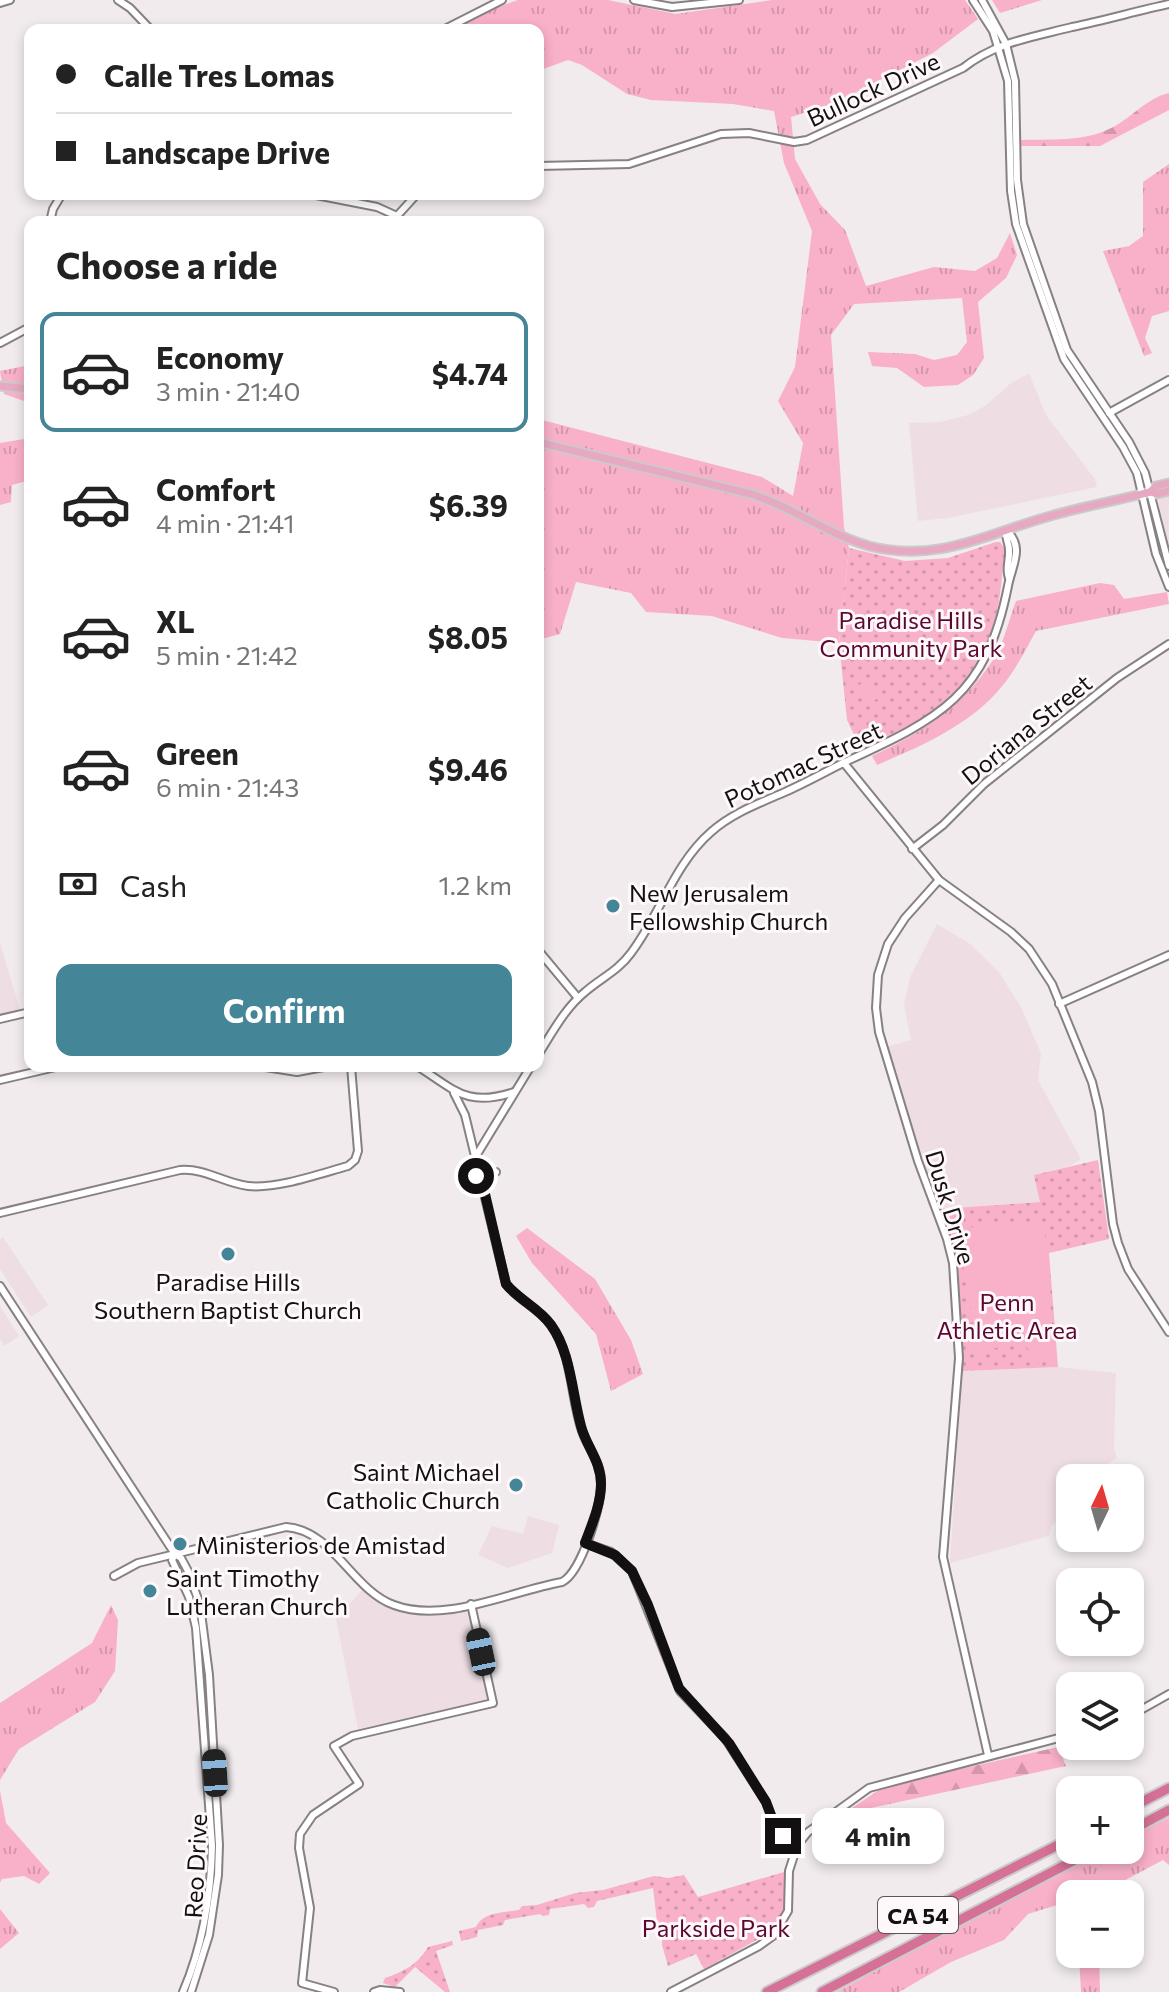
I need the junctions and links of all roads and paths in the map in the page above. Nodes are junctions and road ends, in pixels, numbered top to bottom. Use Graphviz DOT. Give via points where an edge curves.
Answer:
graph roads {
  1 [pos="10,0"];
  2 [pos="118,0"];
  3 [pos="502,0"];
  4 [pos="634,0"];
  5 [pos="739,0"];
  6 [pos="973,0"];
  7 [pos="982,0"];
  8 [pos="0,2"];
  9 [pos="1169,4"];
  10 [pos="145,24"];
  11 [pos="455,24"];
  12 [pos="1003,45"];
  13 [pos="544,166"];
  14 [pos="341,200"];
  15 [pos="410,200"];
  16 [pos="397,216"];
  17 [pos="397,216"];
  18 [pos="24,330"];
  19 [pos="0,343"];
  20 [pos="1169,380"];
  21 [pos="0,386"];
  22 [pos="24,388"];
  23 [pos="1107,414"];
  24 [pos="544,443"];
  25 [pos="1169,483"];
  26 [pos="1169,491"];
  27 [pos="1146,493"];
  28 [pos="1006,530"];
  29 [pos="1169,566"];
  30 [pos="1169,587"];
  31 [pos="1169,644"];
  32 [pos="844,763"];
  33 [pos="912,849"];
  34 [pos="939,880"];
  35 [pos="1169,955"];
  36 [pos="544,957"];
  37 [pos="578,998"];
  38 [pos="1059,1004"];
  39 [pos="24,1013"];
  40 [pos="0,1019"];
  41 [pos="544,1046"];
  42 [pos="34,1072"];
  43 [pos="351,1072"];
  44 [pos="425,1072"];
  45 [pos="527,1072"];
  46 [pos="0,1080"];
  47 [pos="514,1092"];
  48 [pos="454,1093"];
  49 [pos="487,1138"];
  50 [pos="472,1139"];
  51 [pos="476,1156"];
  52 [pos="496,1172"];
  53 [pos="463,1176"];
  54 [pos="481,1178"];
  55 [pos="0,1213"];
  56 [pos="0,1286"];
  57 [pos="1169,1332"];
  58 [pos="585,1543"];
  59 [pos="175,1554"];
  60 [pos="114,1576"];
  61 [pos="471,1604"];
  62 [pos="1169,1694"];
  63 [pos="1144,1708"];
  64 [pos="1056,1738"];
  65 [pos="988,1755"];
  66 [pos="1169,1788"];
  67 [pos="1144,1801"];
  68 [pos="1169,1810"];
  69 [pos="1144,1823"];
  70 [pos="797,1846"];
  71 [pos="1056,1846"];
  72 [pos="1067,1864"];
  73 [pos="377,1991"];
  74 [pos="183,1992"];
  75 [pos="191,1992"];
  76 [pos="334,1992"];
  77 [pos="400,1992"];
  78 [pos="671,1992"];
  79 [pos="767,1992"];
  80 [pos="822,1992"];
  1 -- 8 [label="street"];
  2 -- 10 [label="street"];
  3 -- 11 [label="street"];
  4 -- 5 [label="street" via="672,7"];
  6 -- 12 [label="street"];
  7 -- 12 [label="street"];
  9 -- 12 [label="street, Bullock Drive"];
  12 -- 13 [label="street, Bullock Drive" via="807,140 721,134 629,164"];
  12 -- 23 [label="street" via="1015,81 1023,224 1067,350"];
  14 -- 16 [label="street"];
  15 -- 17 [label="street"];
  18 -- 19 [label="street"];
  20 -- 23 [label="street"];
  21 -- 22 [label="main road"];
  23 -- 27 [label="street"];
  24 -- 28 [label="main road" via="774,501 837,535 889,550 953,548"];
  25 -- 27 [label="main road"];
  26 -- 27 [label="main road"];
  27 -- 28 [label="main road"];
  27 -- 29 [label="street"];
  27 -- 30 [label="street" via="1156,554"];
  28 -- 32 [label="street, Potomac Street" via="1009,578 995,636 977,671 957,698 912,731"];
  31 -- 33 [label="street, Doriana Street" via="1117,678 984,784"];
  32 -- 33 [label="street"];
  32 -- 37 [label="street, Potomac Street" via="729,818 711,832 694,850 633,951"];
  33 -- 34 [label="street"];
  34 -- 38 [label="street" via="1017,937 1052,984"];
  34 -- 65 [label="street, Dusk Drive" via="888,944 878,975 876,1008 879,1032 953,1263 959,1358 943,1557"];
  35 -- 38 [label="street"];
  36 -- 37 [label="street"];
  37 -- 41 [label="street, Potomac Street"];
  38 -- 57 [label="street" via="1096,1096 1118,1243 1128,1269"];
  39 -- 40 [label="street"];
  42 -- 46 [label="street"];
  43 -- 55 [label="street" via="358,1151 348,1166 262,1186 180,1170"];
  44 -- 48 [label="street"];
  45 -- 47 [label="street"];
  47 -- 48 [label="street" via="480,1097"];
  47 -- 49 [label="street"];
  48 -- 50 [label="street"];
  49 -- 50 [label="street"];
  49 -- 51 [label="street"];
  50 -- 51 [label="street"];
  51 -- 54 [label="street"];
  52 -- 54 [label="street"];
  53 -- 54 [label="street"];
  54 -- 58 [label="street" via="506,1284 542,1315 560,1340 582,1430 598,1465 600,1499"];
  56 -- 59 [label="street, Reo Drive"];
  58 -- 61 [label="street" via="575,1571 565,1581"];
  58 -- 70 [label="street" via="615,1555 632,1571 680,1691 729,1743 775,1826"];
  59 -- 60 [label="street" via="138,1563"];
  59 -- 61 [label="street" via="295,1528 315,1537 396,1606 436,1611"];
  59 -- 74 [label="street, Reo Drive" via="172,1560 187,1590 196,1628 212,1846 202,1934"];
  59 -- 75 [label="street, Reo Drive" via="188,1571 200,1605 219,1845 209,1935"];
  61 -- 76 [label="street" via="493,1703 352,1736 334,1746 359,1784 307,1821 299,1843 310,1908 302,1983"];
  62 -- 63 [label="street"];
  64 -- 65 [label="street"];
  65 -- 70 [label="street" via="869,1788 808,1832"];
  66 -- 67 [label="highway"];
  68 -- 69 [label="highway"];
  70 -- 78 [label="street" via="789,1871 789,1906 777,1932"];
  71 -- 79 [label="highway, CA 54"];
  72 -- 80 [label="highway, CA 54"];
  73 -- 77 [label="street"];
}
